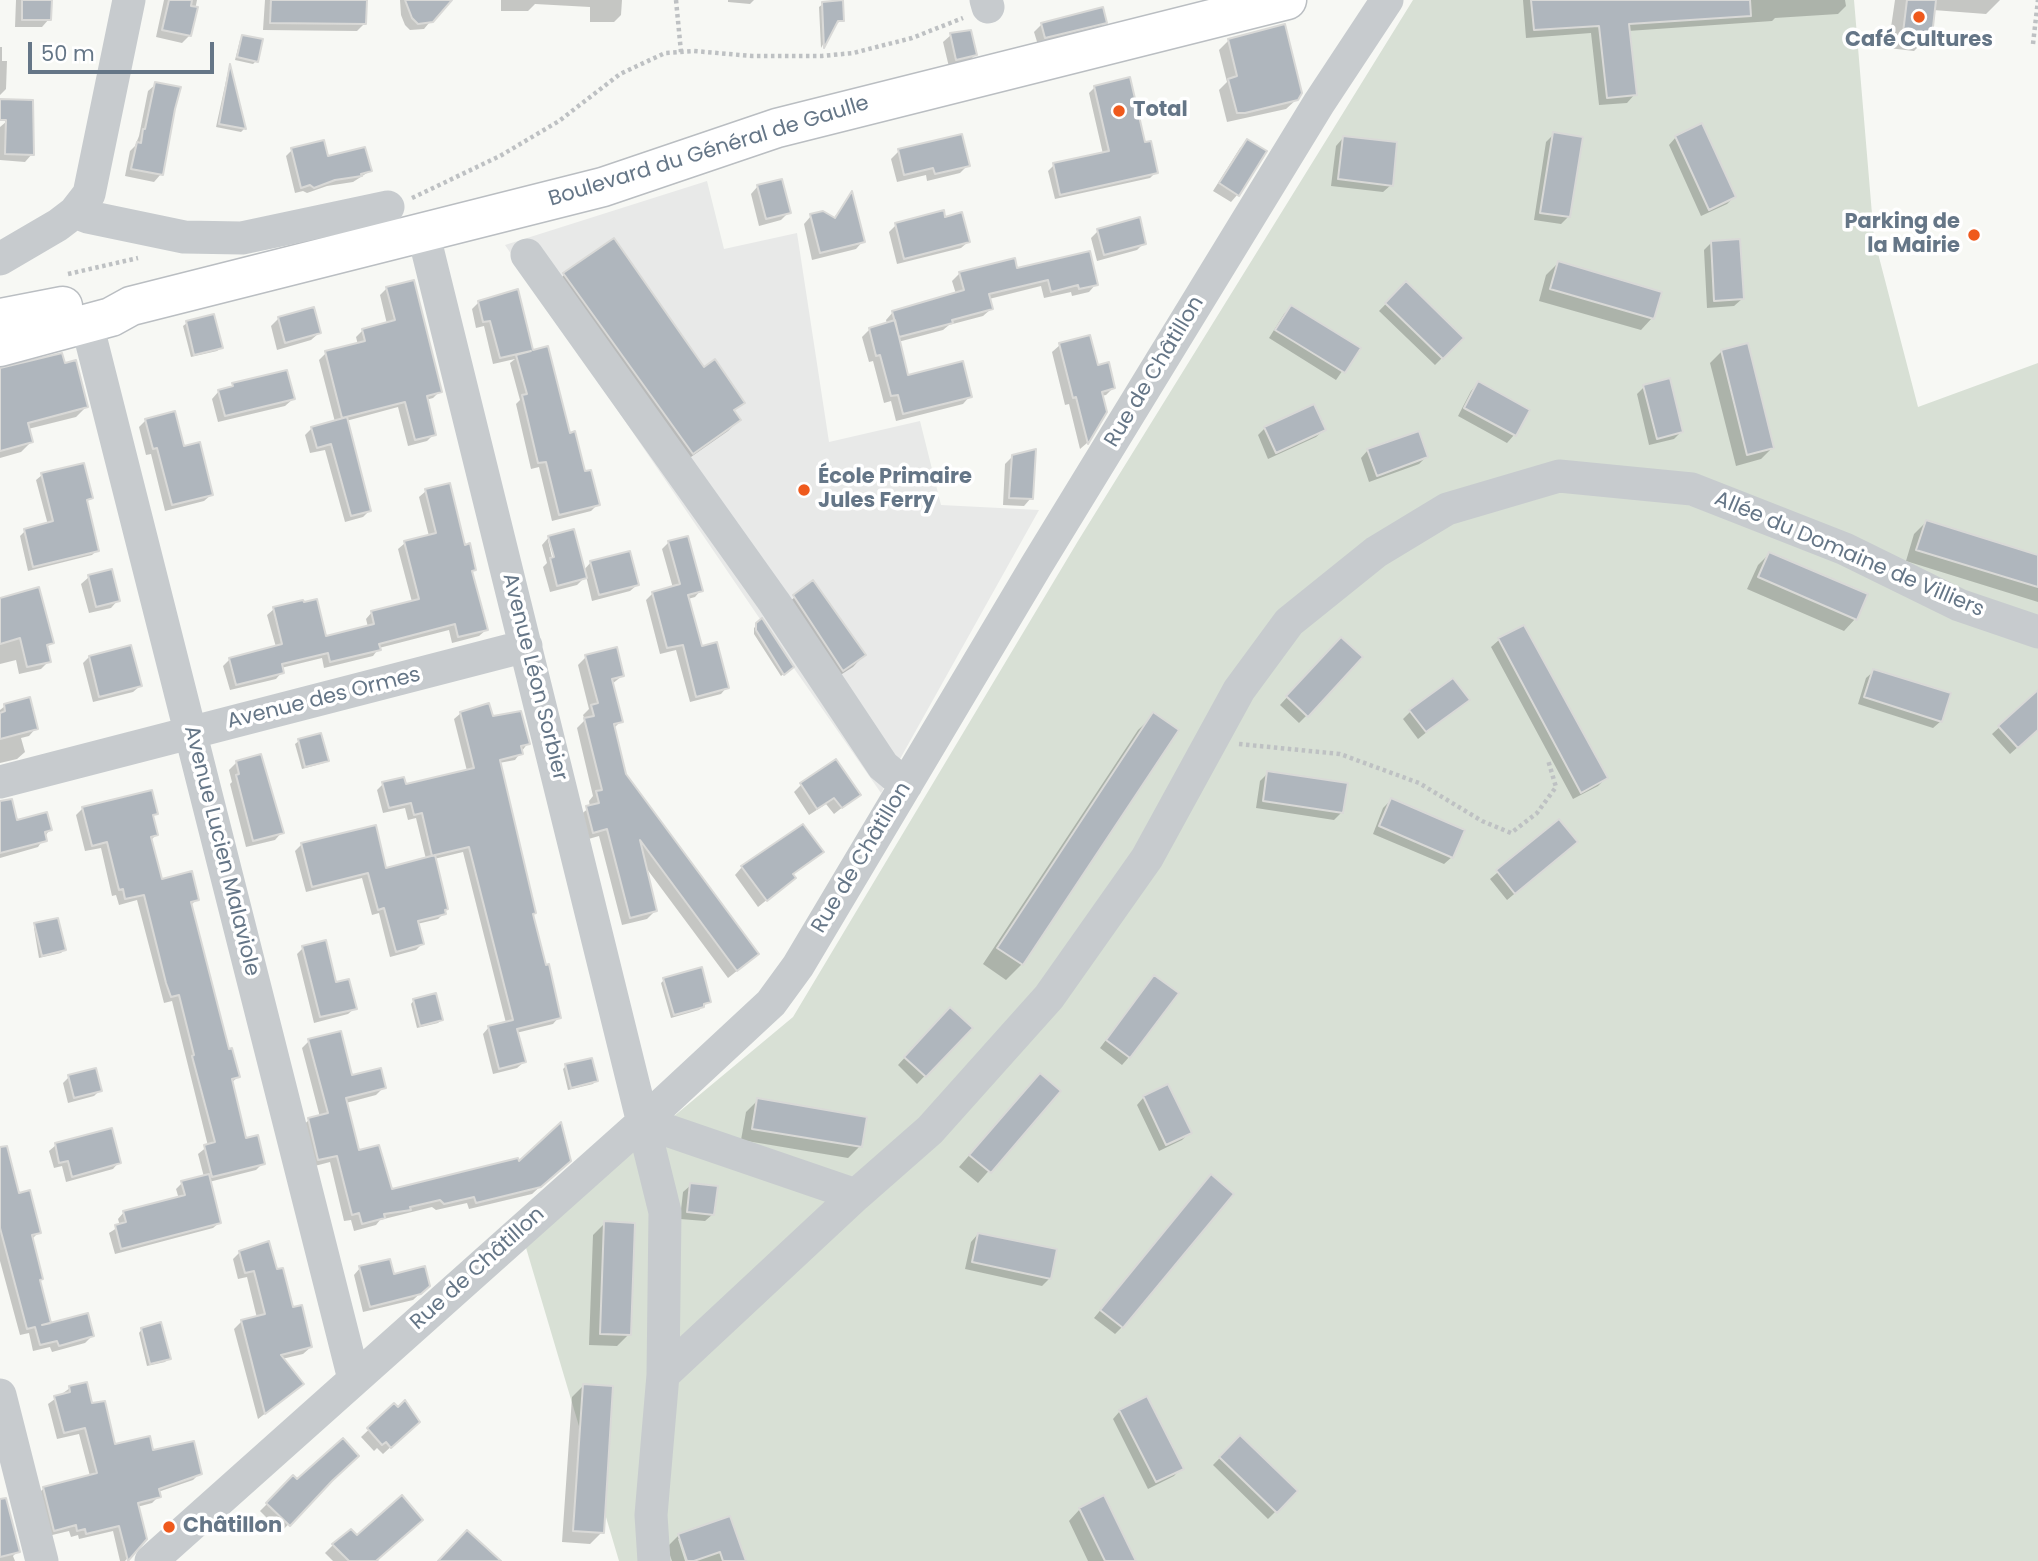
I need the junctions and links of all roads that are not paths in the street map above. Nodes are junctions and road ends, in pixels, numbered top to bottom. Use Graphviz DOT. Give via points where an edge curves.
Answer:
graph roads {
  1 [pos="129,0"];
  2 [pos="1287,0"];
  3 [pos="1387,0"];
  4 [pos="388,208"];
  5 [pos="75,212"];
  6 [pos="423,232"];
  7 [pos="527,255"];
  8 [pos="0,259"];
  9 [pos="131,306"];
  10 [pos="0,318"];
  11 [pos="87,324"];
  12 [pos="0,347"];
  13 [pos="2038,632"];
  14 [pos="527,646"];
  15 [pos="192,733"];
  16 [pos="0,782"];
  17 [pos="906,785"];
  18 [pos="643,1122"];
  19 [pos="856,1195"];
  20 [pos="663,1375"];
  21 [pos="354,1379"];
  22 [pos="0,1395"];
  23 [pos="42,1561"];
  24 [pos="150,1561"];
  25 [pos="654,1561"];
  1 -- 5 [label="street" via="89,194"];
  2 -- 6 [label="main road, Boulevard du Général de Gaulle" via="776,128 603,187"];
  3 -- 17 [label="street, Rue de Châtillon" via="1312,114"];
  4 -- 5 [label="street" via="242,238 184,237"];
  5 -- 8 [label="street"];
  6 -- 9 [label="main road, Boulevard du Général de Gaulle"];
  6 -- 14 [label="street, Avenue Léon Sorbier"];
  7 -- 17 [label="street" via="774,602 883,766"];
  9 -- 10 [label="main road, Boulevard du Général de Gaulle" via="106,301"];
  9 -- 11 [label="main road, Boulevard du Général de Gaulle"];
  11 -- 12 [label="main road, Boulevard du Général de Gaulle"];
  11 -- 15 [label="street, Avenue Lucien Malaviole"];
  13 -- 19 [label="street, Allée du Domaine de Villiers" via="1959,605 1844,549 1692,489 1559,476 1447,509 1376,552 1289,622 1238,690 1147,858 1049,997 930,1130"];
  14 -- 15 [label="street, Avenue des Ormes"];
  14 -- 18 [label="street, Avenue Léon Sorbier"];
  15 -- 16 [label="street, Avenue des Ormes"];
  15 -- 21 [label="street, Avenue Lucien Malaviole"];
  17 -- 18 [label="street, Rue de Châtillon" via="771,1003"];
  18 -- 19 [label="street"];
  18 -- 20 [label="street" via="665,1212"];
  18 -- 21 [label="street, Rue de Châtillon"];
  19 -- 20 [label="street, Allée du Domaine de Villiers"];
  20 -- 25 [label="street" via="651,1515"];
  21 -- 24 [label="street, Rue de Châtillon"];
  22 -- 23 [label="street"];
}
